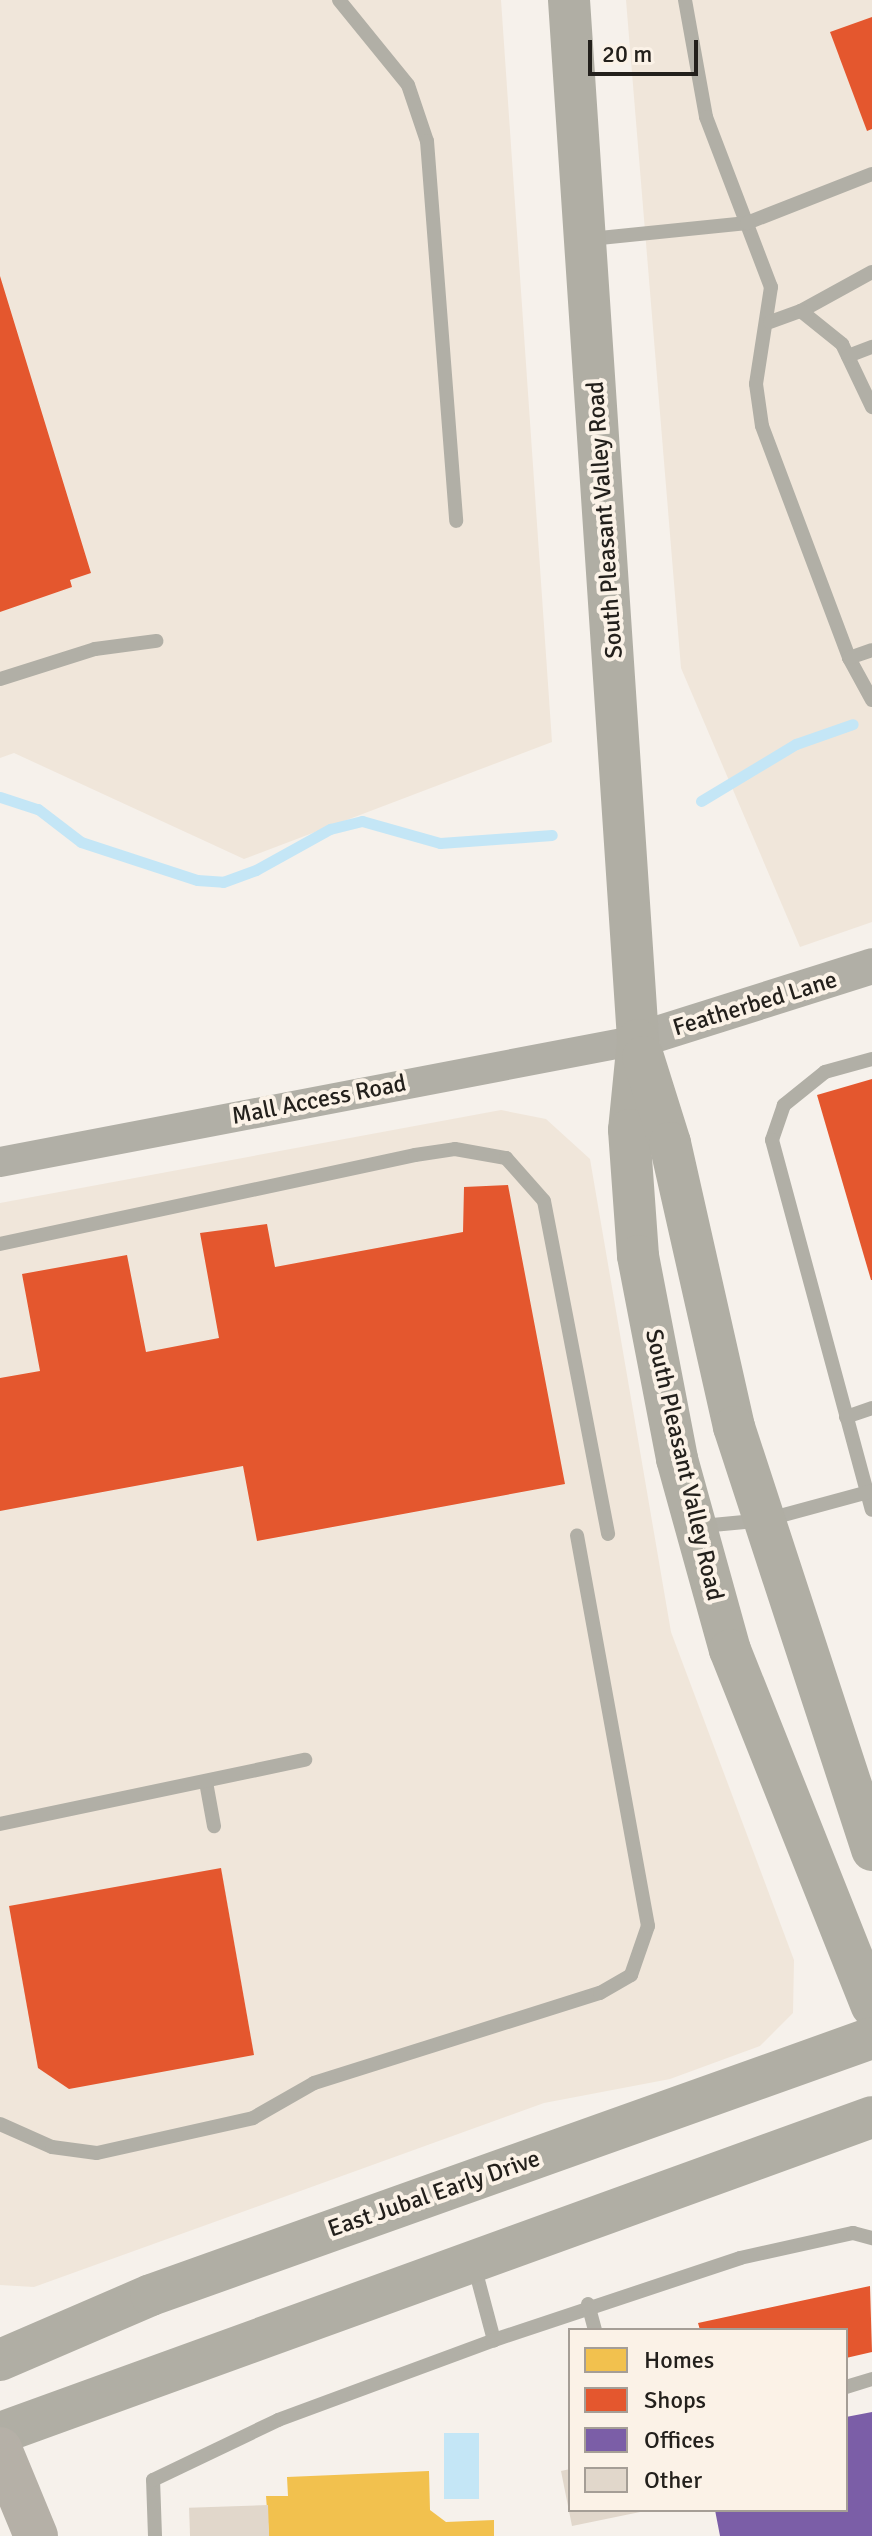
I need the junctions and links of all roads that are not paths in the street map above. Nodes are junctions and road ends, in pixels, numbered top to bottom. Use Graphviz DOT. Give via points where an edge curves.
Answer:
graph roads {
  1 [pos="339,0"];
  2 [pos="569,0"];
  3 [pos="685,0"];
  4 [pos="872,174"];
  5 [pos="747,223"];
  6 [pos="586,239"];
  7 [pos="872,272"];
  8 [pos="801,311"];
  9 [pos="770,322"];
  10 [pos="872,347"];
  11 [pos="848,356"];
  12 [pos="872,407"];
  13 [pos="456,521"];
  14 [pos="156,641"];
  15 [pos="872,650"];
  16 [pos="849,658"];
  17 [pos="0,679"];
  18 [pos="872,700"];
  19 [pos="872,966"];
  20 [pos="638,1040"];
  21 [pos="872,1059"];
  22 [pos="0,1162"];
  23 [pos="0,1244"];
  24 [pos="872,1408"];
  25 [pos="846,1417"];
  26 [pos="869,1492"];
  27 [pos="872,1510"];
  28 [pos="765,1520"];
  29 [pos="693,1527"];
  30 [pos="608,1534"];
  31 [pos="577,1535"];
  32 [pos="305,1760"];
  33 [pos="206,1782"];
  34 [pos="0,1824"];
  35 [pos="214,1826"];
  36 [pos="868,1826"];
  37 [pos="872,2006"];
  38 [pos="872,2038"];
  39 [pos="872,2117"];
  40 [pos="0,2124"];
  41 [pos="872,2238"];
  42 [pos="473,2258"];
  43 [pos="588,2304"];
  44 [pos="594,2328"];
  45 [pos="494,2340"];
  46 [pos="0,2360"];
  47 [pos="872,2379"];
  48 [pos="848,2386"];
  49 [pos="0,2433"];
  50 [pos="0,2449"];
  51 [pos="36,2536"];
  52 [pos="155,2536"];
  1 -- 13 [label="lane" via="408,85 427,141"];
  2 -- 6 [label="main road, South Pleasant Valley Road"];
  3 -- 5 [label="lane" via="697,88"];
  4 -- 5 [label="lane"];
  5 -- 6 [label="lane"];
  5 -- 9 [label="lane" via="771,287"];
  6 -- 20 [label="main road, South Pleasant Valley Road"];
  7 -- 8 [label="lane"];
  8 -- 9 [label="lane"];
  8 -- 11 [label="lane"];
  9 -- 16 [label="lane" via="758,358 762,426"];
  10 -- 11 [label="lane"];
  11 -- 12 [label="lane"];
  14 -- 17 [label="lane" via="95,649"];
  15 -- 16 [label="lane"];
  16 -- 18 [label="lane"];
  19 -- 20 [label="street, Featherbed Lane"];
  20 -- 22 [label="street, Mall Access Road"];
  20 -- 28 [label="main road, South Pleasant Valley Road" via="670,1143 730,1412"];
  20 -- 29 [label="main road, South Pleasant Valley Road" via="629,1130 638,1256"];
  21 -- 25 [label="lane" via="825,1072 784,1105 772,1140"];
  23 -- 30 [label="lane" via="415,1155 455,1149 506,1158 522,1168 544,1201"];
  24 -- 25 [label="lane"];
  25 -- 26 [label="lane"];
  26 -- 27 [label="lane"];
  26 -- 28 [label="lane"];
  28 -- 29 [label="lane"];
  28 -- 36 [label="main road, South Pleasant Valley Road"];
  29 -- 37 [label="main road, South Pleasant Valley Road" via="749,1702"];
  31 -- 40 [label="lane" via="648,1926 631,1975 600,1993 314,2083 253,2118 97,2153 52,2147"];
  32 -- 33 [label="lane"];
  33 -- 34 [label="lane"];
  33 -- 35 [label="lane"];
  38 -- 46 [label="main road, East Jubal Early Drive" via="151,2295"];
  39 -- 42 [label="main road"];
  41 -- 43 [label="lane" via="853,2233 740,2258"];
  42 -- 45 [label="lane"];
  42 -- 49 [label="main road"];
  43 -- 44 [label="lane"];
  43 -- 45 [label="lane"];
  45 -- 52 [label="lane" via="278,2420 153,2480"];
  47 -- 48 [label="lane"];
  50 -- 51 [label="main road"];
}
